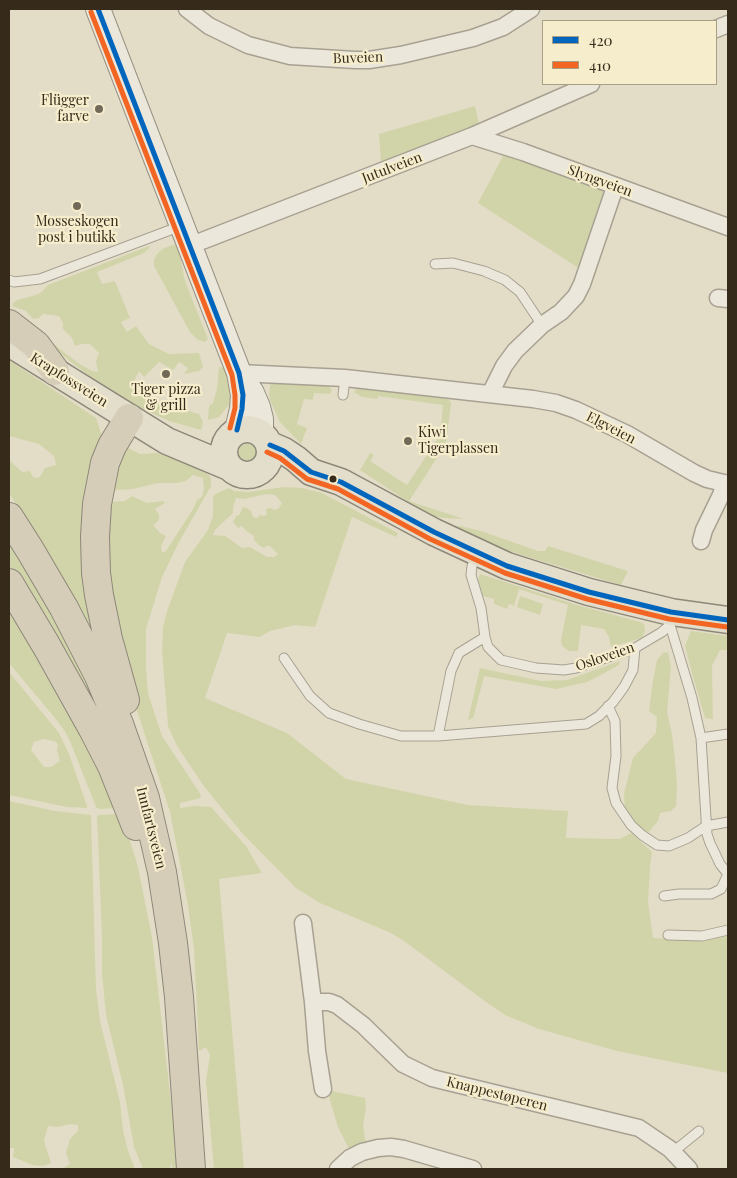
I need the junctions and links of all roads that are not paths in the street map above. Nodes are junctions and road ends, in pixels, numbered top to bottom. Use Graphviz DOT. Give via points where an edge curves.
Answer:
graph roads {
  1 [pos="98,9"];
  2 [pos="187,9"];
  3 [pos="531,9"];
  4 [pos="589,85"];
  5 [pos="472,136"];
  6 [pos="615,186"];
  7 [pos="728,227"];
  8 [pos="181,237"];
  9 [pos="435,264"];
  10 [pos="9,280"];
  11 [pos="9,324"];
  12 [pos="542,325"];
  13 [pos="9,343"];
  14 [pos="54,371"];
  15 [pos="239,373"];
  16 [pos="345,378"];
  17 [pos="490,394"];
  18 [pos="343,395"];
  19 [pos="128,418"];
  20 [pos="252,443"];
  21 [pos="229,467"];
  22 [pos="727,483"];
  23 [pos="9,517"];
  24 [pos="701,541"];
  25 [pos="477,553"];
  26 [pos="9,583"];
  27 [pos="670,619"];
  28 [pos="728,620"];
  29 [pos="485,637"];
  30 [pos="635,648"];
  31 [pos="284,658"];
  32 [pos="608,706"];
  33 [pos="728,734"];
  34 [pos="438,736"];
  35 [pos="702,738"];
  36 [pos="139,780"];
  37 [pos="728,822"];
  38 [pos="706,826"];
  39 [pos="728,874"];
  40 [pos="664,896"];
  41 [pos="302,923"];
  42 [pos="728,930"];
  43 [pos="668,935"];
  44 [pos="173,943"];
  45 [pos="313,1002"];
  46 [pos="323,1089"];
  47 [pos="699,1131"];
  48 [pos="673,1152"];
  49 [pos="191,1169"];
  50 [pos="338,1169"];
  51 [pos="473,1169"];
  52 [pos="689,1169"];
  1 -- 8 [label="street"];
  2 -- 3 [label="street, Buveien" via="209,26 248,45 290,56 369,60 474,38 503,27"];
  4 -- 5 [label="street, Jutulveien"];
  5 -- 6 [label="street, Slyngveien"];
  5 -- 8 [label="street, Jutulveien"];
  6 -- 7 [label="street, Slyngveien"];
  6 -- 12 [label="street" via="576,296"];
  8 -- 10 [label="lane" via="40,279"];
  8 -- 15 [label="street"];
  9 -- 12 [label="lane" via="453,262 505,280 520,292"];
  11 -- 14 [label="highway" via="36,344"];
  12 -- 17 [label="street" via="515,351"];
  13 -- 14 [label="main road, Krapfossveien"];
  14 -- 19 [label="main road, Krapfossveien"];
  15 -- 16 [label="street, Elgveien"];
  15 -- 20 [label="street" via="252,393 261,419"];
  16 -- 17 [label="street, Elgveien"];
  16 -- 18 [label="lane"];
  17 -- 22 [label="street, Elgveien" via="541,400 576,410 627,434 694,473"];
  19 -- 20 [label="main road, Krapfossveien" via="204,436"];
  19 -- 21 [label="main road, Krapfossveien" via="167,440"];
  19 -- 36 [label="highway" via="106,463 97,504 95,552 102,613 133,731"];
  20 -- 21 [label="main road" via="224,452"];
  20 -- 21 [label="main road, Krapfossveien" via="259,473 243,475"];
  20 -- 25 [label="main road" via="278,473 311,472 340,482"];
  22 -- 24 [label="street, Elgveien"];
  23 -- 36 [label="highway, Innfartsveien" via="59,599 99,676"];
  25 -- 27 [label="main road" via="507,566"];
  25 -- 29 [label="lane, Osloveien" via="471,575"];
  26 -- 44 [label="highway" via="75,694 112,766 139,835 159,915"];
  27 -- 28 [label="main road"];
  27 -- 30 [label="lane, Osloveien" via="662,632"];
  27 -- 35 [label="lane"];
  29 -- 30 [label="lane, Osloveien" via="488,647 501,660 536,668 576,668"];
  29 -- 34 [label="lane" via="459,653 451,671"];
  30 -- 32 [label="lane" via="634,670"];
  31 -- 34 [label="lane" via="310,696 329,713 401,736"];
  32 -- 34 [label="lane" via="586,724"];
  32 -- 38 [label="lane" via="615,721 616,756 612,788 616,803 631,825 648,840 669,846"];
  33 -- 35 [label="lane"];
  35 -- 38 [label="lane"];
  36 -- 44 [label="highway, Innfartsveien" via="162,872"];
  37 -- 38 [label="lane"];
  38 -- 39 [label="lane" via="714,852"];
  39 -- 40 [label="lane" via="721,889 712,894"];
  41 -- 45 [label="street"];
  42 -- 43 [label="lane" via="702,936"];
  44 -- 49 [label="highway, Innfartsveien"];
  45 -- 46 [label="street" via="313,1024"];
  45 -- 48 [label="street, Knappestøperen" via="337,1005 364,1025 403,1064 432,1078 626,1124 639,1128"];
  47 -- 48 [label="lane"];
  48 -- 52 [label="street, Knappestøperen"];
  50 -- 51 [label="street" via="362,1152 391,1147"];
}
